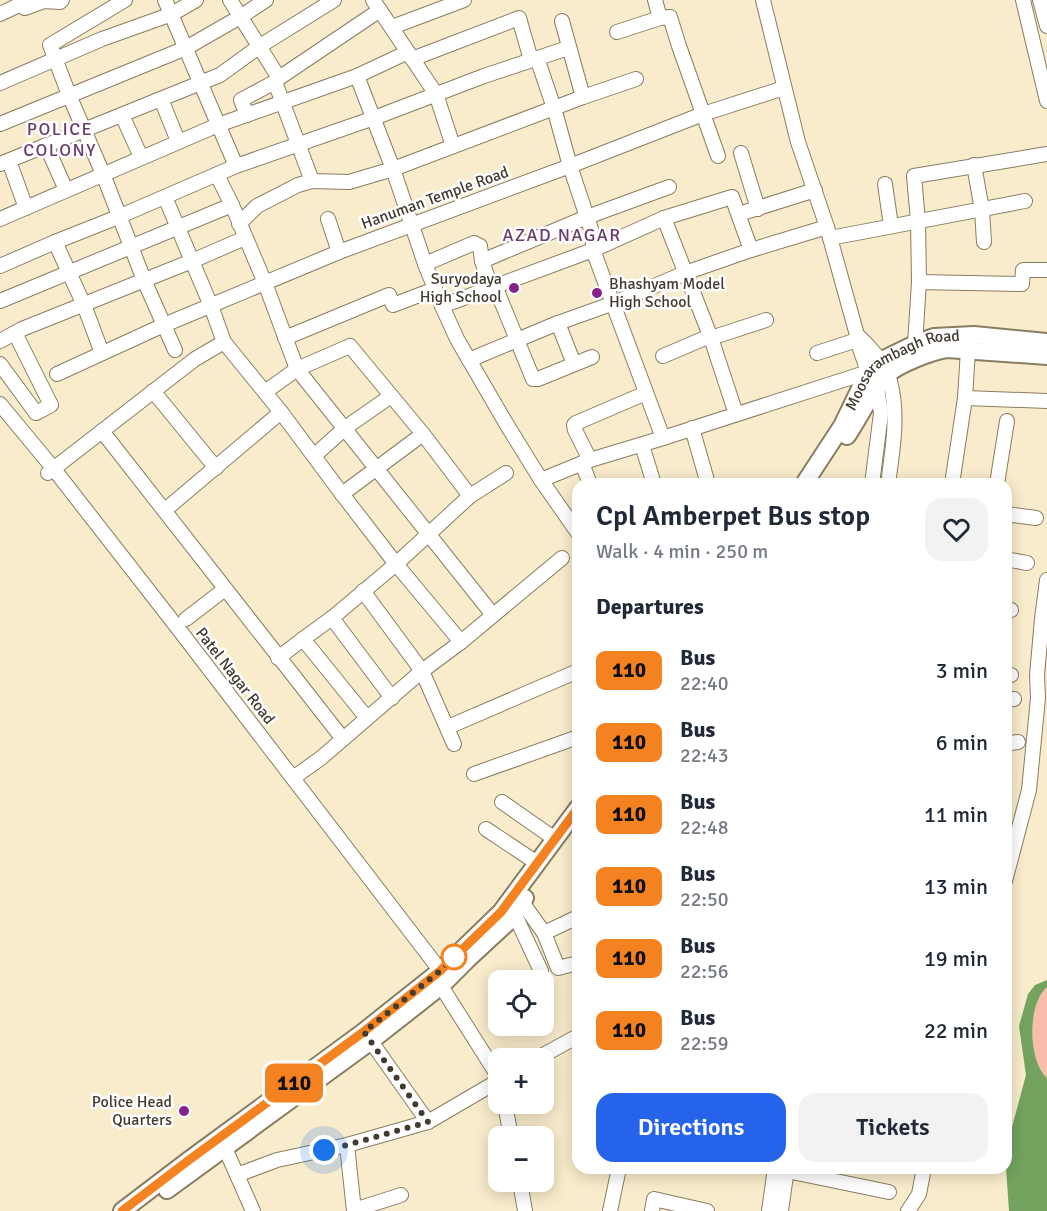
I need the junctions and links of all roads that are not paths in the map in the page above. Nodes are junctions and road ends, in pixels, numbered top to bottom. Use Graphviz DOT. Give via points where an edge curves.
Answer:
graph roads {
  1 [pos="62,0"];
  2 [pos="125,0"];
  3 [pos="165,0"];
  4 [pos="196,0"];
  5 [pos="230,0"];
  6 [pos="266,0"];
  7 [pos="334,0"];
  8 [pos="655,0"];
  9 [pos="763,0"];
  10 [pos="1023,0"];
  11 [pos="1040,0"];
  12 [pos="18,2"];
  13 [pos="456,2"];
  14 [pos="376,5"];
  15 [pos="0,14"];
  16 [pos="172,14"];
  17 [pos="240,17"];
  18 [pos="660,18"];
  19 [pos="562,21"];
  20 [pos="1047,26"];
  21 [pos="392,27"];
  22 [pos="617,32"];
  23 [pos="260,46"];
  24 [pos="186,48"];
  25 [pos="568,48"];
  26 [pos="410,55"];
  27 [pos="534,59"];
  28 [pos="55,60"];
  29 [pos="357,76"];
  30 [pos="277,80"];
  31 [pos="636,80"];
  32 [pos="0,83"];
  33 [pos="201,83"];
  34 [pos="784,88"];
  35 [pos="436,94"];
  36 [pos="69,95"];
  37 [pos="583,97"];
  38 [pos="161,99"];
  39 [pos="1047,101"];
  40 [pos="283,102"];
  41 [pos="554,108"];
  42 [pos="703,114"];
  43 [pos="122,115"];
  44 [pos="247,115"];
  45 [pos="374,118"];
  46 [pos="0,124"];
  47 [pos="218,125"];
  48 [pos="84,130"];
  49 [pos="178,141"];
  50 [pos="298,144"];
  51 [pos="46,145"];
  52 [pos="453,146"];
  53 [pos="741,153"];
  54 [pos="1047,154"];
  55 [pos="718,156"];
  56 [pos="141,157"];
  57 [pos="4,163"];
  58 [pos="974,165"];
  59 [pos="236,166"];
  60 [pos="570,166"];
  61 [pos="393,169"];
  62 [pos="103,174"];
  63 [pos="217,175"];
  64 [pos="885,184"];
  65 [pos="320,185"];
  66 [pos="669,187"];
  67 [pos="66,190"];
  68 [pos="815,190"];
  69 [pos="165,197"];
  70 [pos="1025,201"];
  71 [pos="232,205"];
  72 [pos="26,208"];
  73 [pos="758,209"];
  74 [pos="982,210"];
  75 [pos="739,214"];
  76 [pos="118,217"];
  77 [pos="587,217"];
  78 [pos="664,218"];
  79 [pos="0,219"];
  80 [pos="328,219"];
  81 [pos="918,221"];
  82 [pos="239,224"];
  83 [pos="412,224"];
  84 [pos="891,226"];
  85 [pos="177,227"];
  86 [pos="828,233"];
  87 [pos="245,238"];
  88 [pos="55,242"];
  89 [pos="984,242"];
  90 [pos="131,247"];
  91 [pos="593,250"];
  92 [pos="751,250"];
  93 [pos="339,252"];
  94 [pos="192,261"];
  95 [pos="482,261"];
  96 [pos="425,264"];
  97 [pos="0,266"];
  98 [pos="1047,270"];
  99 [pos="69,273"];
  100 [pos="686,273"];
  101 [pos="144,280"];
  102 [pos="919,282"];
  103 [pos="265,283"];
  104 [pos="493,286"];
  105 [pos="435,289"];
  106 [pos="0,301"];
  107 [pos="614,303"];
  108 [pos="84,304"];
  109 [pos="211,306"];
  110 [pos="442,306"];
  111 [pos="766,320"];
  112 [pos="558,323"];
  113 [pos="164,325"];
  114 [pos="15,333"];
  115 [pos="710,337"];
  116 [pos="285,338"];
  117 [pos="857,338"];
  118 [pos="0,339"];
  119 [pos="518,339"];
  120 [pos="224,342"];
  121 [pos="1047,342"];
  122 [pos="915,344"];
  123 [pos="175,350"];
  124 [pos="968,350"];
  125 [pos="102,353"];
  126 [pos="817,353"];
  127 [pos="663,356"];
  128 [pos="1047,356"];
  129 [pos="592,357"];
  130 [pos="469,360"];
  131 [pos="0,364"];
  132 [pos="574,364"];
  133 [pos="297,369"];
  134 [pos="879,369"];
  135 [pos="57,374"];
  136 [pos="877,388"];
  137 [pos="153,391"];
  138 [pos="265,392"];
  139 [pos="646,393"];
  140 [pos="391,396"];
  141 [pos="965,398"];
  142 [pos="1047,401"];
  143 [pos="0,404"];
  144 [pos="281,412"];
  145 [pos="736,414"];
  146 [pos="1007,421"];
  147 [pos="345,428"];
  148 [pos="692,428"];
  149 [pos="102,431"];
  150 [pos="423,434"];
  151 [pos="663,438"];
  152 [pos="642,445"];
  153 [pos="314,456"];
  154 [pos="586,461"];
  155 [pos="216,468"];
  156 [pos="377,469"];
  157 [pos="50,471"];
  158 [pos="506,473"];
  159 [pos="589,478"];
  160 [pos="652,478"];
  161 [pos="706,478"];
  162 [pos="808,478"];
  163 [pos="821,478"];
  164 [pos="873,478"];
  165 [pos="889,478"];
  166 [pos="953,478"];
  167 [pos="999,478"];
  168 [pos="541,480"];
  169 [pos="342,494"];
  170 [pos="470,496"];
  171 [pos="165,510"];
  172 [pos="1012,515"];
  173 [pos="1036,518"];
  174 [pos="572,524"];
  175 [pos="429,535"];
  176 [pos="562,558"];
  177 [pos="1012,560"];
  178 [pos="1027,563"];
  179 [pos="396,564"];
  180 [pos="1047,580"];
  181 [pos="225,589"];
  182 [pos="363,591"];
  183 [pos="493,615"];
  184 [pos="332,618"];
  185 [pos="186,619"];
  186 [pos="303,639"];
  187 [pos="461,642"];
  188 [pos="278,658"];
  189 [pos="422,671"];
  190 [pos="572,675"];
  191 [pos="392,698"];
  192 [pos="367,718"];
  193 [pos="448,727"];
  194 [pos="343,739"];
  195 [pos="572,739"];
  196 [pos="454,744"];
  197 [pos="474,774"];
  198 [pos="293,778"];
  199 [pos="502,802"];
  200 [pos="572,816"];
  201 [pos="486,829"];
  202 [pos="572,832"];
  203 [pos="555,839"];
  204 [pos="1012,854"];
  205 [pos="537,864"];
  206 [pos="518,908"];
  207 [pos="572,920"];
  208 [pos="544,933"];
  209 [pos="572,964"];
  210 [pos="541,970"];
  211 [pos="442,979"];
  212 [pos="368,1036"];
  213 [pos="572,1039"];
  214 [pos="554,1049"];
  215 [pos="488,1060"];
  216 [pos="488,1084"];
  217 [pos="428,1122"];
  218 [pos="222,1143"];
  219 [pos="347,1145"];
  220 [pos="237,1174"];
  221 [pos="618,1174"];
  222 [pos="781,1174"];
  223 [pos="783,1174"];
  224 [pos="806,1174"];
  225 [pos="923,1174"];
  226 [pos="522,1192"];
  227 [pos="889,1192"];
  228 [pos="401,1195"];
  229 [pos="354,1210"];
  230 [pos="122,1211"];
  231 [pos="139,1211"];
  232 [pos="253,1211"];
  233 [pos="525,1211"];
  234 [pos="610,1211"];
  235 [pos="652,1211"];
  236 [pos="707,1211"];
  237 [pos="769,1211"];
  238 [pos="781,1211"];
  239 [pos="908,1211"];
  1 -- 12 [label="street" via="25,8"];
  2 -- 28 [label="street" via="50,45"];
  3 -- 16 [label="street"];
  4 -- 16 [label="street"];
  5 -- 17 [label="street"];
  6 -- 17 [label="street"];
  7 -- 23 [label="street"];
  8 -- 18 [label="street"];
  9 -- 34 [label="street"];
  10 -- 39 [label="street"];
  11 -- 20 [label="street"];
  12 -- 15 [label="street"];
  13 -- 21 [label="street"];
  14 -- 21 [label="street"];
  14 -- 30 [label="street"];
  16 -- 24 [label="street"];
  16 -- 28 [label="street"];
  17 -- 23 [label="street"];
  17 -- 24 [label="street"];
  18 -- 22 [label="street"];
  18 -- 42 [label="street" via="670,17"];
  19 -- 25 [label="street"];
  21 -- 26 [label="street"];
  23 -- 30 [label="street"];
  23 -- 33 [label="street" via="220,75"];
  24 -- 33 [label="street"];
  24 -- 36 [label="street"];
  25 -- 27 [label="street"];
  25 -- 37 [label="street"];
  26 -- 27 [label="street" via="519,18"];
  26 -- 29 [label="street"];
  26 -- 35 [label="street"];
  27 -- 35 [label="street"];
  27 -- 41 [label="street"];
  28 -- 32 [label="street"];
  28 -- 36 [label="street"];
  29 -- 40 [label="street"];
  29 -- 45 [label="street"];
  30 -- 40 [label="street"];
  30 -- 44 [label="street" via="241,100"];
  31 -- 37 [label="street"];
  33 -- 38 [label="street"];
  33 -- 47 [label="street"];
  34 -- 42 [label="street, Hanuman Temple Road"];
  34 -- 68 [label="street"];
  35 -- 45 [label="street"];
  35 -- 52 [label="street"];
  36 -- 46 [label="street"];
  36 -- 48 [label="street"];
  37 -- 41 [label="street"];
  38 -- 43 [label="street"];
  38 -- 49 [label="street"];
  40 -- 44 [label="street"];
  40 -- 50 [label="street"];
  41 -- 52 [label="street"];
  41 -- 60 [label="street"];
  42 -- 55 [label="street"];
  42 -- 60 [label="street, Hanuman Temple Road"];
  43 -- 48 [label="street"];
  43 -- 56 [label="street"];
  44 -- 47 [label="street"];
  45 -- 50 [label="street"];
  45 -- 61 [label="street"];
  47 -- 49 [label="street"];
  47 -- 59 [label="street"];
  48 -- 51 [label="street"];
  48 -- 62 [label="street"];
  49 -- 56 [label="street"];
  50 -- 59 [label="street"];
  50 -- 65 [label="street"];
  51 -- 57 [label="street"];
  51 -- 67 [label="street"];
  52 -- 61 [label="street"];
  53 -- 73 [label="street"];
  54 -- 58 [label="street"];
  56 -- 62 [label="street"];
  57 -- 72 [label="street"];
  58 -- 74 [label="street"];
  58 -- 81 [label="street" via="914,176"];
  59 -- 63 [label="street"];
  60 -- 77 [label="street"];
  60 -- 83 [label="street, Hanuman Temple Road"];
  61 -- 65 [label="street" via="349,182"];
  61 -- 83 [label="street"];
  62 -- 67 [label="street"];
  62 -- 76 [label="street"];
  63 -- 69 [label="street"];
  63 -- 71 [label="street"];
  64 -- 84 [label="street"];
  65 -- 82 [label="street" via="298,185 258,206"];
  66 -- 77 [label="street"];
  67 -- 72 [label="street"];
  68 -- 73 [label="street"];
  68 -- 86 [label="street"];
  69 -- 76 [label="street"];
  69 -- 85 [label="street"];
  70 -- 74 [label="street"];
  71 -- 82 [label="street"];
  71 -- 85 [label="street"];
  72 -- 79 [label="street"];
  73 -- 75 [label="street"];
  74 -- 81 [label="street"];
  74 -- 89 [label="street"];
  75 -- 78 [label="street" via="732,197"];
  75 -- 92 [label="street"];
  76 -- 88 [label="street"];
  76 -- 90 [label="street"];
  77 -- 91 [label="street"];
  77 -- 95 [label="street"];
  78 -- 91 [label="street"];
  78 -- 100 [label="street"];
  80 -- 93 [label="street"];
  81 -- 84 [label="street"];
  81 -- 102 [label="street"];
  82 -- 87 [label="street"];
  83 -- 93 [label="street, Hanuman Temple Road"];
  83 -- 96 [label="street"];
  84 -- 86 [label="street"];
  85 -- 90 [label="street"];
  85 -- 94 [label="street"];
  86 -- 92 [label="street"];
  86 -- 117 [label="street"];
  87 -- 94 [label="street"];
  87 -- 103 [label="street"];
  88 -- 97 [label="street"];
  88 -- 99 [label="street"];
  90 -- 99 [label="street"];
  90 -- 101 [label="street"];
  91 -- 104 [label="street"];
  91 -- 107 [label="street"];
  92 -- 100 [label="street"];
  93 -- 103 [label="street, Hanuman Temple Road"];
  94 -- 101 [label="street"];
  94 -- 109 [label="street"];
  95 -- 96 [label="street" via="480,246 474,243"];
  95 -- 104 [label="street"];
  96 -- 105 [label="street"];
  98 -- 102 [label="street" via="1023,270 1022,284"];
  99 -- 106 [label="street"];
  99 -- 108 [label="street"];
  100 -- 107 [label="street"];
  100 -- 115 [label="street"];
  101 -- 108 [label="street"];
  101 -- 113 [label="street"];
  102 -- 122 [label="street"];
  103 -- 109 [label="street, Hanuman Temple Road"];
  103 -- 116 [label="street"];
  104 -- 110 [label="street"];
  104 -- 119 [label="street"];
  105 -- 110 [label="street"];
  105 -- 116 [label="street" via="393,305 389,295"];
  107 -- 112 [label="street"];
  107 -- 139 [label="street"];
  108 -- 114 [label="street"];
  108 -- 125 [label="street"];
  109 -- 113 [label="street, Hanuman Temple Road"];
  109 -- 120 [label="street"];
  110 -- 130 [label="street"];
  111 -- 115 [label="street"];
  112 -- 119 [label="street"];
  112 -- 132 [label="street"];
  113 -- 123 [label="street"];
  113 -- 125 [label="street, Hanuman Temple Road"];
  114 -- 118 [label="street"];
  114 -- 131 [label="street" via="51,405 36,412"];
  115 -- 127 [label="street"];
  115 -- 145 [label="street"];
  116 -- 133 [label="street"];
  117 -- 126 [label="street"];
  117 -- 134 [label="street"];
  119 -- 130 [label="street"];
  119 -- 132 [label="street" via="533,379"];
  120 -- 137 [label="street"];
  120 -- 138 [label="street"];
  121 -- 122 [label="main road, Moosarambagh Road" via="974,335 934,337"];
  122 -- 134 [label="main road, Moosarambagh Road"];
  124 -- 128 [label="main road, Moosarambagh Road"];
  124 -- 134 [label="main road, Moosarambagh Road" via="935,351"];
  124 -- 141 [label="street"];
  125 -- 135 [label="street, Hanuman Temple Road"];
  129 -- 132 [label="street"];
  130 -- 168 [label="street"];
  133 -- 138 [label="street"];
  133 -- 140 [label="street" via="350,346"];
  133 -- 147 [label="street"];
  134 -- 136 [label="main road, Moosarambagh Road"];
  134 -- 145 [label="street"];
  134 -- 162 [label="main road, Moosarambagh Road"];
  134 -- 165 [label="street" via="894,403"];
  136 -- 163 [label="main road, Moosarambagh Road"];
  136 -- 164 [label="street" via="881,413"];
  137 -- 149 [label="street"];
  137 -- 155 [label="street"];
  138 -- 144 [label="street"];
  139 -- 151 [label="street"];
  139 -- 154 [label="street" via="574,425"];
  140 -- 147 [label="street"];
  140 -- 150 [label="street"];
  141 -- 142 [label="street"];
  141 -- 166 [label="street"];
  143 -- 157 [label="street, Patel Nagar Road"];
  144 -- 153 [label="street"];
  144 -- 155 [label="street"];
  145 -- 148 [label="street"];
  146 -- 167 [label="street"];
  147 -- 153 [label="street"];
  147 -- 156 [label="street"];
  148 -- 151 [label="street"];
  148 -- 161 [label="street"];
  149 -- 157 [label="street"];
  149 -- 171 [label="street"];
  150 -- 156 [label="street"];
  150 -- 170 [label="street"];
  151 -- 152 [label="street"];
  152 -- 154 [label="street"];
  152 -- 160 [label="street"];
  153 -- 169 [label="street"];
  154 -- 159 [label="street"];
  154 -- 168 [label="street"];
  155 -- 171 [label="street"];
  156 -- 169 [label="street"];
  156 -- 175 [label="street"];
  157 -- 198 [label="street, Patel Nagar Road"];
  158 -- 170 [label="street"];
  168 -- 174 [label="street"];
  169 -- 179 [label="street"];
  170 -- 175 [label="street"];
  171 -- 181 [label="street"];
  172 -- 173 [label="street"];
  175 -- 179 [label="street"];
  175 -- 183 [label="street"];
  176 -- 183 [label="street"];
  177 -- 178 [label="street"];
  179 -- 182 [label="street"];
  179 -- 187 [label="street"];
  180 -- 204 [label="street" via="1029,790"];
  181 -- 185 [label="street"];
  181 -- 188 [label="street"];
  182 -- 184 [label="street"];
  182 -- 189 [label="street"];
  183 -- 187 [label="street"];
  184 -- 186 [label="street"];
  184 -- 191 [label="street"];
  186 -- 188 [label="street"];
  186 -- 192 [label="street"];
  187 -- 189 [label="street"];
  188 -- 194 [label="street"];
  189 -- 191 [label="street"];
  189 -- 193 [label="street"];
  190 -- 193 [label="street"];
  191 -- 192 [label="street"];
  192 -- 194 [label="street"];
  193 -- 196 [label="street"];
  194 -- 198 [label="street"];
  195 -- 197 [label="street"];
  198 -- 211 [label="street, Patel Nagar Road"];
  199 -- 203 [label="street"];
  200 -- 203 [label="main road"];
  201 -- 205 [label="street"];
  202 -- 206 [label="main road"];
  203 -- 205 [label="main road"];
  205 -- 211 [label="main road"];
  206 -- 208 [label="street"];
  206 -- 210 [label="street"];
  206 -- 211 [label="main road" via="507,923"];
  207 -- 208 [label="street"];
  208 -- 209 [label="street" via="558,968"];
  211 -- 212 [label="main road"];
  211 -- 215 [label="street, Patel Nagar Road"];
  212 -- 217 [label="street"];
  212 -- 218 [label="main road"];
  213 -- 214 [label="street"];
  216 -- 217 [label="street"];
  217 -- 219 [label="street"];
  218 -- 220 [label="street"];
  218 -- 230 [label="main road"];
  218 -- 231 [label="main road"];
  219 -- 220 [label="street" via="277,1160"];
  219 -- 229 [label="street"];
  220 -- 232 [label="street"];
  221 -- 234 [label="street"];
  222 -- 237 [label="street"];
  223 -- 238 [label="street"];
  224 -- 227 [label="street"];
  225 -- 239 [label="street" via="919,1194"];
  226 -- 233 [label="street"];
  228 -- 229 [label="street"];
  235 -- 236 [label="street" via="654,1199"];
}
